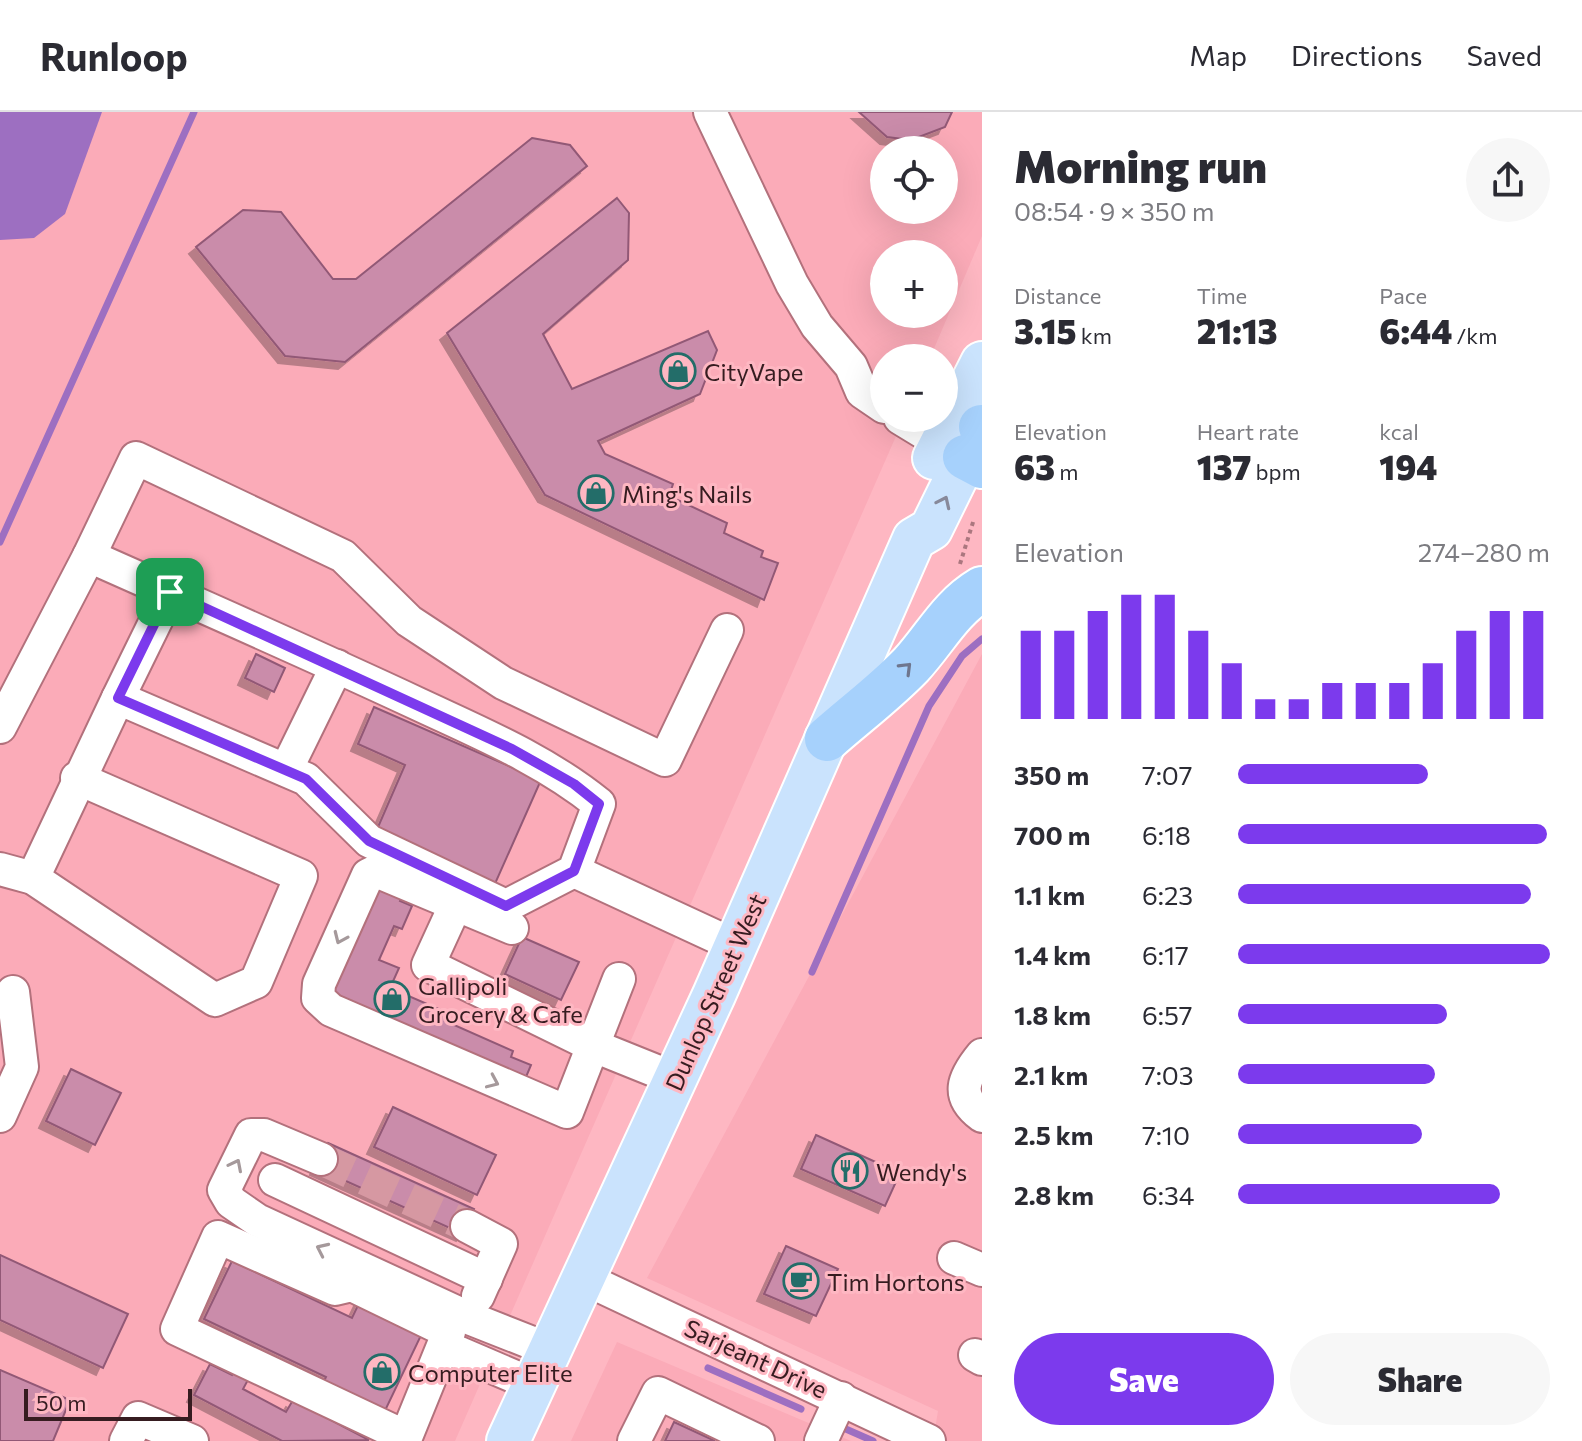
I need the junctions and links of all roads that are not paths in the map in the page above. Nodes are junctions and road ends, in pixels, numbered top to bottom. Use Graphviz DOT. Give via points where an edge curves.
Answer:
graph roads {
  1 [pos="710,112"];
  2 [pos="982,363"];
  3 [pos="851,366"];
  4 [pos="870,372"];
  5 [pos="870,397"];
  6 [pos="940,432"];
  7 [pos="968,442"];
  8 [pos="89,556"];
  9 [pos="970,580"];
  10 [pos="170,592"];
  11 [pos="727,630"];
  12 [pos="337,666"];
  13 [pos="118,698"];
  14 [pos="0,727"];
  15 [pos="827,739"];
  16 [pos="286,770"];
  17 [pos="77,778"];
  18 [pos="0,869"];
  19 [pos="574,871"];
  20 [pos="33,878"];
  21 [pos="456,904"];
  22 [pos="512,928"];
  23 [pos="736,946"];
  24 [pos="619,979"];
  25 [pos="13,992"];
  26 [pos="594,1046"];
  27 [pos="982,1055"];
  28 [pos="676,1079"];
  29 [pos="0,1116"];
  30 [pos="982,1116"];
  31 [pos="289,1146"];
  32 [pos="321,1159"];
  33 [pos="275,1180"];
  34 [pos="257,1220"];
  35 [pos="467,1226"];
  36 [pos="583,1278"];
  37 [pos="486,1279"];
  38 [pos="469,1318"];
  39 [pos="443,1346"];
  40 [pos="542,1367"];
  41 [pos="841,1398"];
  42 [pos="126,1441"];
  43 [pos="192,1441"];
  44 [pos="508,1441"];
  45 [pos="634,1441"];
  46 [pos="758,1441"];
  47 [pos="821,1441"];
  48 [pos="929,1441"];
  1 -- 3 [label="street" via="792,284 817,326"];
  2 -- 7 [label="main road, Dunlop Street West"];
  3 -- 4 [label="street"];
  3 -- 5 [label="street" via="862,392"];
  6 -- 7 [label="street"];
  7 -- 15 [label="main road, Dunlop Street West" via="931,529 914,539"];
  8 -- 10 [label="street"];
  8 -- 11 [label="street" via="136,458 343,556 409,621 503,683 665,760"];
  8 -- 14 [label="street"];
  15 -- 9 [label="highway, one-way" via="911,665 962,603"];
  10 -- 12 [label="street"];
  10 -- 13 [label="street"];
  12 -- 16 [label="street"];
  12 -- 19 [label="street" via="512,749 599,804"];
  13 -- 16 [label="street"];
  13 -- 17 [label="street"];
  15 -- 23 [label="main road, Dunlop Street West"];
  16 -- 19 [label="street" via="306,779 369,841 506,906"];
  17 -- 20 [label="street"];
  17 -- 20 [label="street" via="301,876 256,982 215,1000"];
  18 -- 20 [label="street"];
  19 -- 23 [label="street"];
  21 -- 22 [label="street"];
  21 -- 26 [label="street" via="428,965"];
  21 -- 26 [label="street, one-way" via="376,871 368,875 319,984 318,998 331,1010 567,1112"];
  23 -- 28 [label="main road, Dunlop Street West"];
  24 -- 26 [label="street"];
  25 -- 29 [label="street" via="22,1067"];
  26 -- 28 [label="street"];
  27 -- 30 [label="street" via="963,1082 963,1094 968,1106"];
  28 -- 36 [label="main road, Dunlop Street West"];
  31 -- 32 [label="street"];
  31 -- 33 [label="street"];
  34 -- 31 [label="street, one-way" via="231,1202 224,1190 251,1135"];
  33 -- 34 [label="street"];
  33 -- 37 [label="street"];
  38 -- 34 [label="street, one-way"];
  35 -- 37 [label="street" via="501,1244"];
  36 -- 40 [label="main road, Dunlop Street West"];
  36 -- 41 [label="street, Sarjeant Drive"];
  37 -- 38 [label="street"];
  38 -- 40 [label="street"];
  39 -- 39 [label="street" via="449,1332 352,1285 335,1289 218,1237 177,1329 406,1437"];
  39 -- 40 [label="street"];
  40 -- 44 [label="main road, Dunlop Street West"];
  41 -- 47 [label="street"];
  41 -- 48 [label="street, Sarjeant Drive"];
  42 -- 43 [label="street" via="138,1418"];
  45 -- 46 [label="street" via="658,1393"];
}
